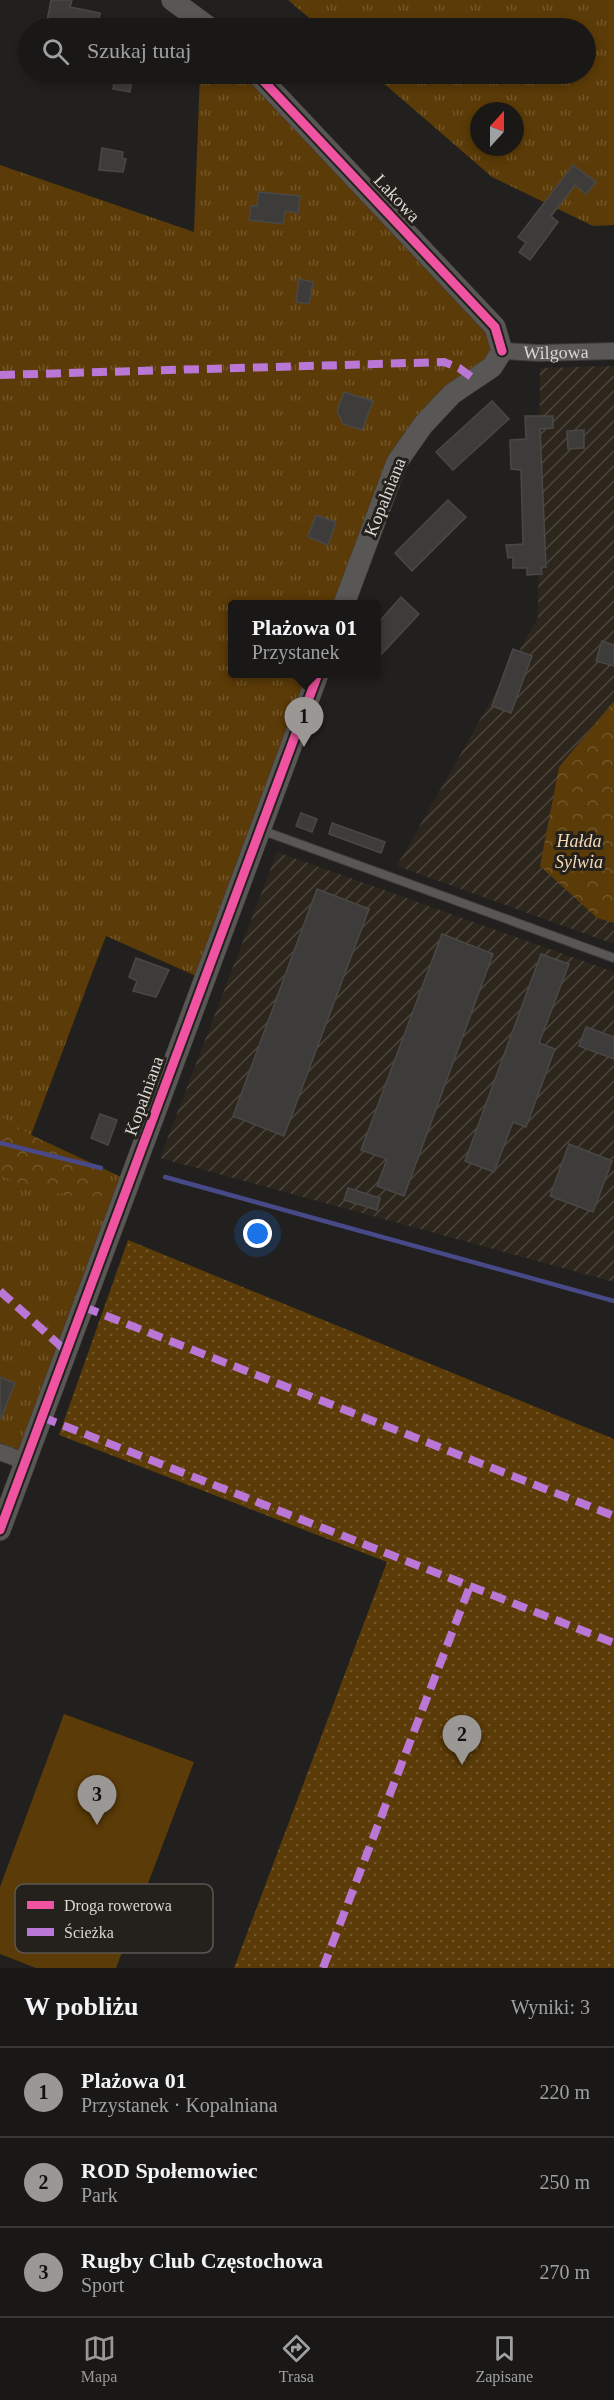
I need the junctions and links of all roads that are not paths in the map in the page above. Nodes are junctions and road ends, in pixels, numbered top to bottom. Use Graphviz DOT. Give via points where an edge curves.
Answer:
graph roads {
  1 [pos="172,0"];
  2 [pos="196,18"];
  3 [pos="266,84"];
  4 [pos="502,351"];
  5 [pos="614,351"];
  6 [pos="473,378"];
  7 [pos="345,600"];
  8 [pos="317,678"];
  9 [pos="261,830"];
  10 [pos="614,958"];
  11 [pos="0,1452"];
  12 [pos="24,1461"];
  13 [pos="0,1530"];
  1 -- 2 [label="street"];
  3 -- 4 [label="street, Lakowa" via="495,327"];
  4 -- 5 [label="street, Wilgowa"];
  4 -- 6 [label="street, Wilgowa" via="492,367"];
  6 -- 7 [label="street, Kopalniana" via="423,425 396,462"];
  8 -- 9 [label="street, Kopalniana"];
  9 -- 10 [label="lane"];
  9 -- 12 [label="street, Kopalniana"];
  11 -- 12 [label="street"];
  12 -- 13 [label="street, Kopalniana"];
}
